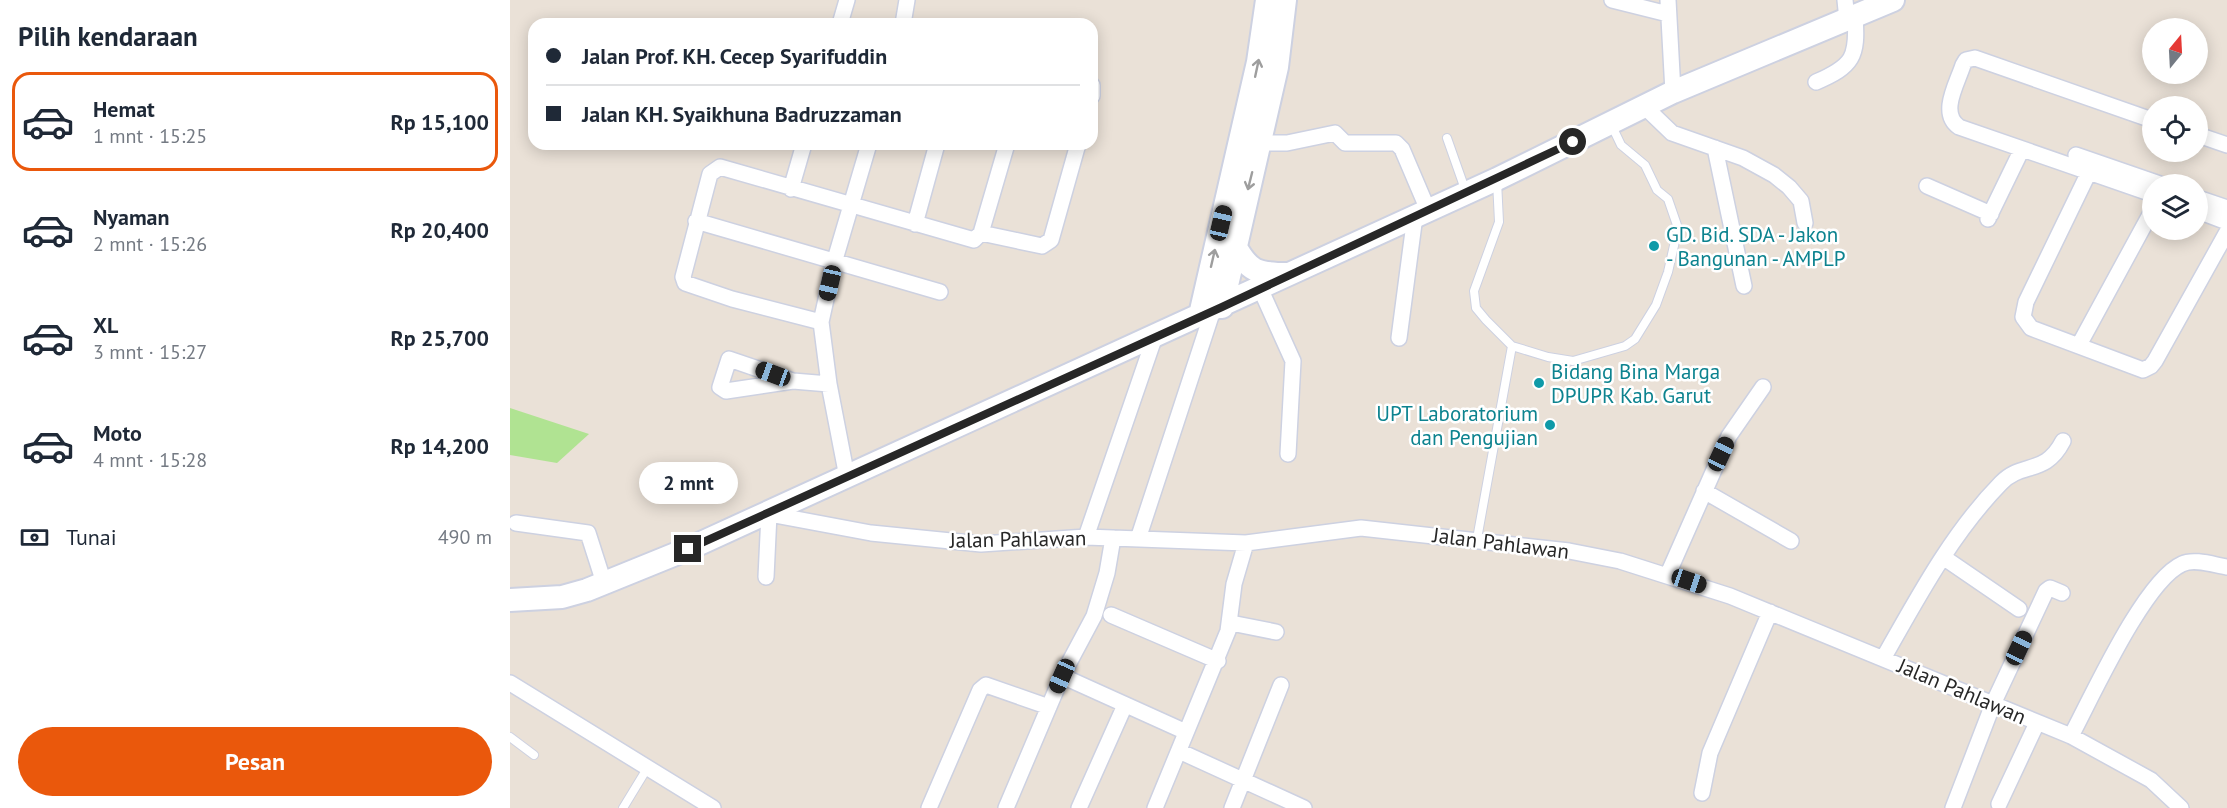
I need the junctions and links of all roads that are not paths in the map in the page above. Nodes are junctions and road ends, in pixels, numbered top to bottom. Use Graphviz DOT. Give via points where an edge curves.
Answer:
graph roads {
  1 [pos="847,0"];
  2 [pos="907,0"];
  3 [pos="1267,0"];
  4 [pos="1285,0"];
  5 [pos="1612,0"];
  6 [pos="1893,0"];
  7 [pos="1668,7"];
  8 [pos="1849,12"];
  9 [pos="842,18"];
  10 [pos="904,18"];
  11 [pos="1816,82"];
  12 [pos="1673,92"];
  13 [pos="1645,107"];
  14 [pos="2142,116"];
  15 [pos="1611,123"];
  16 [pos="1447,138"];
  17 [pos="2208,138"];
  18 [pos="1259,143"];
  19 [pos="2227,145"];
  20 [pos="1715,148"];
  21 [pos="2022,149"];
  22 [pos="802,150"];
  23 [pos="867,150"];
  24 [pos="936,150"];
  25 [pos="1005,150"];
  26 [pos="1076,150"];
  27 [pos="2076,154"];
  28 [pos="2089,172"];
  29 [pos="2142,178"];
  30 [pos="1497,179"];
  31 [pos="1927,186"];
  32 [pos="791,189"];
  33 [pos="2142,191"];
  34 [pos="1466,193"];
  35 [pos="2208,201"];
  36 [pos="852,207"];
  37 [pos="2227,208"];
  38 [pos="1421,213"];
  39 [pos="2208,215"];
  40 [pos="696,221"];
  41 [pos="2227,222"];
  42 [pos="1805,223"];
  43 [pos="915,224"];
  44 [pos="2142,230"];
  45 [pos="2227,232"];
  46 [pos="981,233"];
  47 [pos="1234,244"];
  48 [pos="834,263"];
  49 [pos="1291,274"];
  50 [pos="1744,286"];
  51 [pos="1260,288"];
  52 [pos="940,292"];
  53 [pos="1212,311"];
  54 [pos="821,322"];
  55 [pos="1155,336"];
  56 [pos="1398,338"];
  57 [pos="2079,345"];
  58 [pos="1512,346"];
  59 [pos="793,381"];
  60 [pos="829,384"];
  61 [pos="1763,387"];
  62 [pos="2063,441"];
  63 [pos="1288,454"];
  64 [pos="848,477"];
  65 [pos="1704,491"];
  66 [pos="769,514"];
  67 [pos="516,523"];
  68 [pos="1086,537"];
  69 [pos="1113,538"];
  70 [pos="1138,539"];
  71 [pos="1477,539"];
  72 [pos="1791,541"];
  73 [pos="1246,543"];
  74 [pos="1943,557"];
  75 [pos="2227,567"];
  76 [pos="1668,574"];
  77 [pos="766,577"];
  78 [pos="604,583"];
  79 [pos="2062,593"];
  80 [pos="510,600"];
  81 [pos="2019,609"];
  82 [pos="1770,612"];
  83 [pos="1111,615"];
  84 [pos="1231,623"];
  85 [pos="1276,632"];
  86 [pos="1884,657"];
  87 [pos="1218,661"];
  88 [pos="1062,676"];
  89 [pos="510,683"];
  90 [pos="1281,685"];
  91 [pos="1993,704"];
  92 [pos="1125,705"];
  93 [pos="1049,707"];
  94 [pos="2037,723"];
  95 [pos="1186,732"];
  96 [pos="2071,736"];
  97 [pos="510,737"];
  98 [pos="1179,751"];
  99 [pos="534,755"];
  100 [pos="648,767"];
  101 [pos="1245,780"];
  102 [pos="1702,793"];
  103 [pos="1999,804"];
  104 [pos="623,808"];
  105 [pos="713,808"];
  106 [pos="929,808"];
  107 [pos="1006,808"];
  108 [pos="1079,808"];
  109 [pos="1155,808"];
  110 [pos="1232,808"];
  111 [pos="1304,808"];
  112 [pos="1953,808"];
  113 [pos="2181,808"];
  1 -- 9 [label="street"];
  2 -- 10 [label="street"];
  53 -- 3 [label="main road, one-way"];
  4 -- 18 [label="main road" via="1277,67"];
  5 -- 7 [label="street"];
  6 -- 8 [label="main road"];
  7 -- 12 [label="street"];
  8 -- 11 [label="street" via="1856,40 1850,62 1838,73"];
  8 -- 12 [label="main road"];
  12 -- 13 [label="main road"];
  13 -- 15 [label="main road"];
  13 -- 20 [label="street" via="1672,133"];
  14 -- 21 [label="street" via="1979,59 1966,60 1948,112 1952,123"];
  15 -- 30 [label="main road"];
  15 -- 58 [label="lane" via="1621,145 1645,165 1657,190 1668,199 1678,228 1656,305 1635,339 1600,355 1573,361"];
  16 -- 34 [label="lane"];
  17 -- 19 [label="street"];
  18 -- 38 [label="street" via="1287,143 1335,133 1344,143 1396,143 1402,149"];
  18 -- 47 [label="main road, one-way"];
  20 -- 42 [label="street" via="1760,166 1789,187 1801,201"];
  20 -- 50 [label="street"];
  21 -- 28 [label="street"];
  21 -- 31 [label="street" via="1990,217"];
  22 -- 32 [label="street"];
  23 -- 36 [label="street"];
  24 -- 43 [label="street"];
  25 -- 46 [label="street"];
  26 -- 46 [label="street" via="1047,245"];
  27 -- 29 [label="street"];
  28 -- 33 [label="street"];
  28 -- 57 [label="street" via="2026,302 2023,317 2031,328"];
  30 -- 34 [label="main road"];
  30 -- 58 [label="lane" via="1499,222 1474,298 1476,308"];
  32 -- 36 [label="street"];
  32 -- 40 [label="street" via="720,167 710,174"];
  34 -- 38 [label="main road"];
  35 -- 37 [label="street"];
  36 -- 43 [label="street"];
  36 -- 48 [label="street"];
  38 -- 49 [label="main road"];
  38 -- 56 [label="street"];
  39 -- 41 [label="street"];
  40 -- 48 [label="street"];
  40 -- 54 [label="street" via="683,277 685,283"];
  43 -- 46 [label="street" via="970,240 976,240"];
  44 -- 57 [label="street"];
  45 -- 57 [label="street" via="2151,366 2143,370"];
  47 -- 49 [label="main road" via="1244,263 1255,270"];
  47 -- 53 [label="main road"];
  48 -- 52 [label="street"];
  48 -- 54 [label="street"];
  49 -- 51 [label="main road"];
  51 -- 53 [label="main road"];
  51 -- 63 [label="street" via="1293,361"];
  53 -- 55 [label="main road"];
  53 -- 70 [label="street"];
  54 -- 60 [label="street"];
  55 -- 64 [label="main road"];
  55 -- 68 [label="street"];
  58 -- 71 [label="lane"];
  59 -- 60 [label="street"];
  60 -- 64 [label="street"];
  61 -- 65 [label="street" via="1730,436"];
  62 -- 74 [label="street" via="2055,457 2008,476"];
  64 -- 66 [label="main road"];
  65 -- 72 [label="street"];
  65 -- 76 [label="street"];
  66 -- 68 [label="street, Jalan Pahlawan" via="947,542 981,544"];
  66 -- 77 [label="street"];
  66 -- 78 [label="main road"];
  67 -- 78 [label="street" via="588,533"];
  68 -- 69 [label="street, Jalan Pahlawan"];
  69 -- 70 [label="street, Jalan Pahlawan"];
  69 -- 88 [label="street" via="1094,616"];
  70 -- 73 [label="street, Jalan Pahlawan"];
  71 -- 73 [label="street, Jalan Pahlawan" via="1361,528"];
  71 -- 76 [label="street, Jalan Pahlawan" via="1569,551"];
  73 -- 84 [label="street" via="1234,584"];
  74 -- 81 [label="street"];
  74 -- 86 [label="street"];
  75 -- 96 [label="street" via="2187,562 2153,590"];
  76 -- 82 [label="street, Jalan Pahlawan"];
  78 -- 80 [label="main road" via="562,597"];
  79 -- 91 [label="street" via="2047,588"];
  82 -- 86 [label="street, Jalan Pahlawan"];
  82 -- 102 [label="street" via="1714,742"];
  83 -- 87 [label="street"];
  84 -- 85 [label="street"];
  84 -- 87 [label="street"];
  86 -- 91 [label="street, Jalan Pahlawan"];
  87 -- 95 [label="street"];
  88 -- 92 [label="street"];
  88 -- 93 [label="street"];
  89 -- 100 [label="street"];
  90 -- 101 [label="street"];
  91 -- 94 [label="street, Jalan Pahlawan"];
  91 -- 112 [label="street"];
  92 -- 95 [label="street"];
  92 -- 108 [label="street"];
  93 -- 106 [label="street" via="986,685 980,690"];
  93 -- 107 [label="street"];
  94 -- 96 [label="street, Jalan Pahlawan"];
  94 -- 103 [label="street"];
  95 -- 98 [label="street"];
  96 -- 113 [label="street, Jalan Pahlawan" via="2151,780"];
  97 -- 99 [label="lane"];
  98 -- 101 [label="street"];
  98 -- 109 [label="street"];
  100 -- 104 [label="lane"];
  100 -- 105 [label="street"];
  101 -- 110 [label="street"];
  101 -- 111 [label="street"];
}
